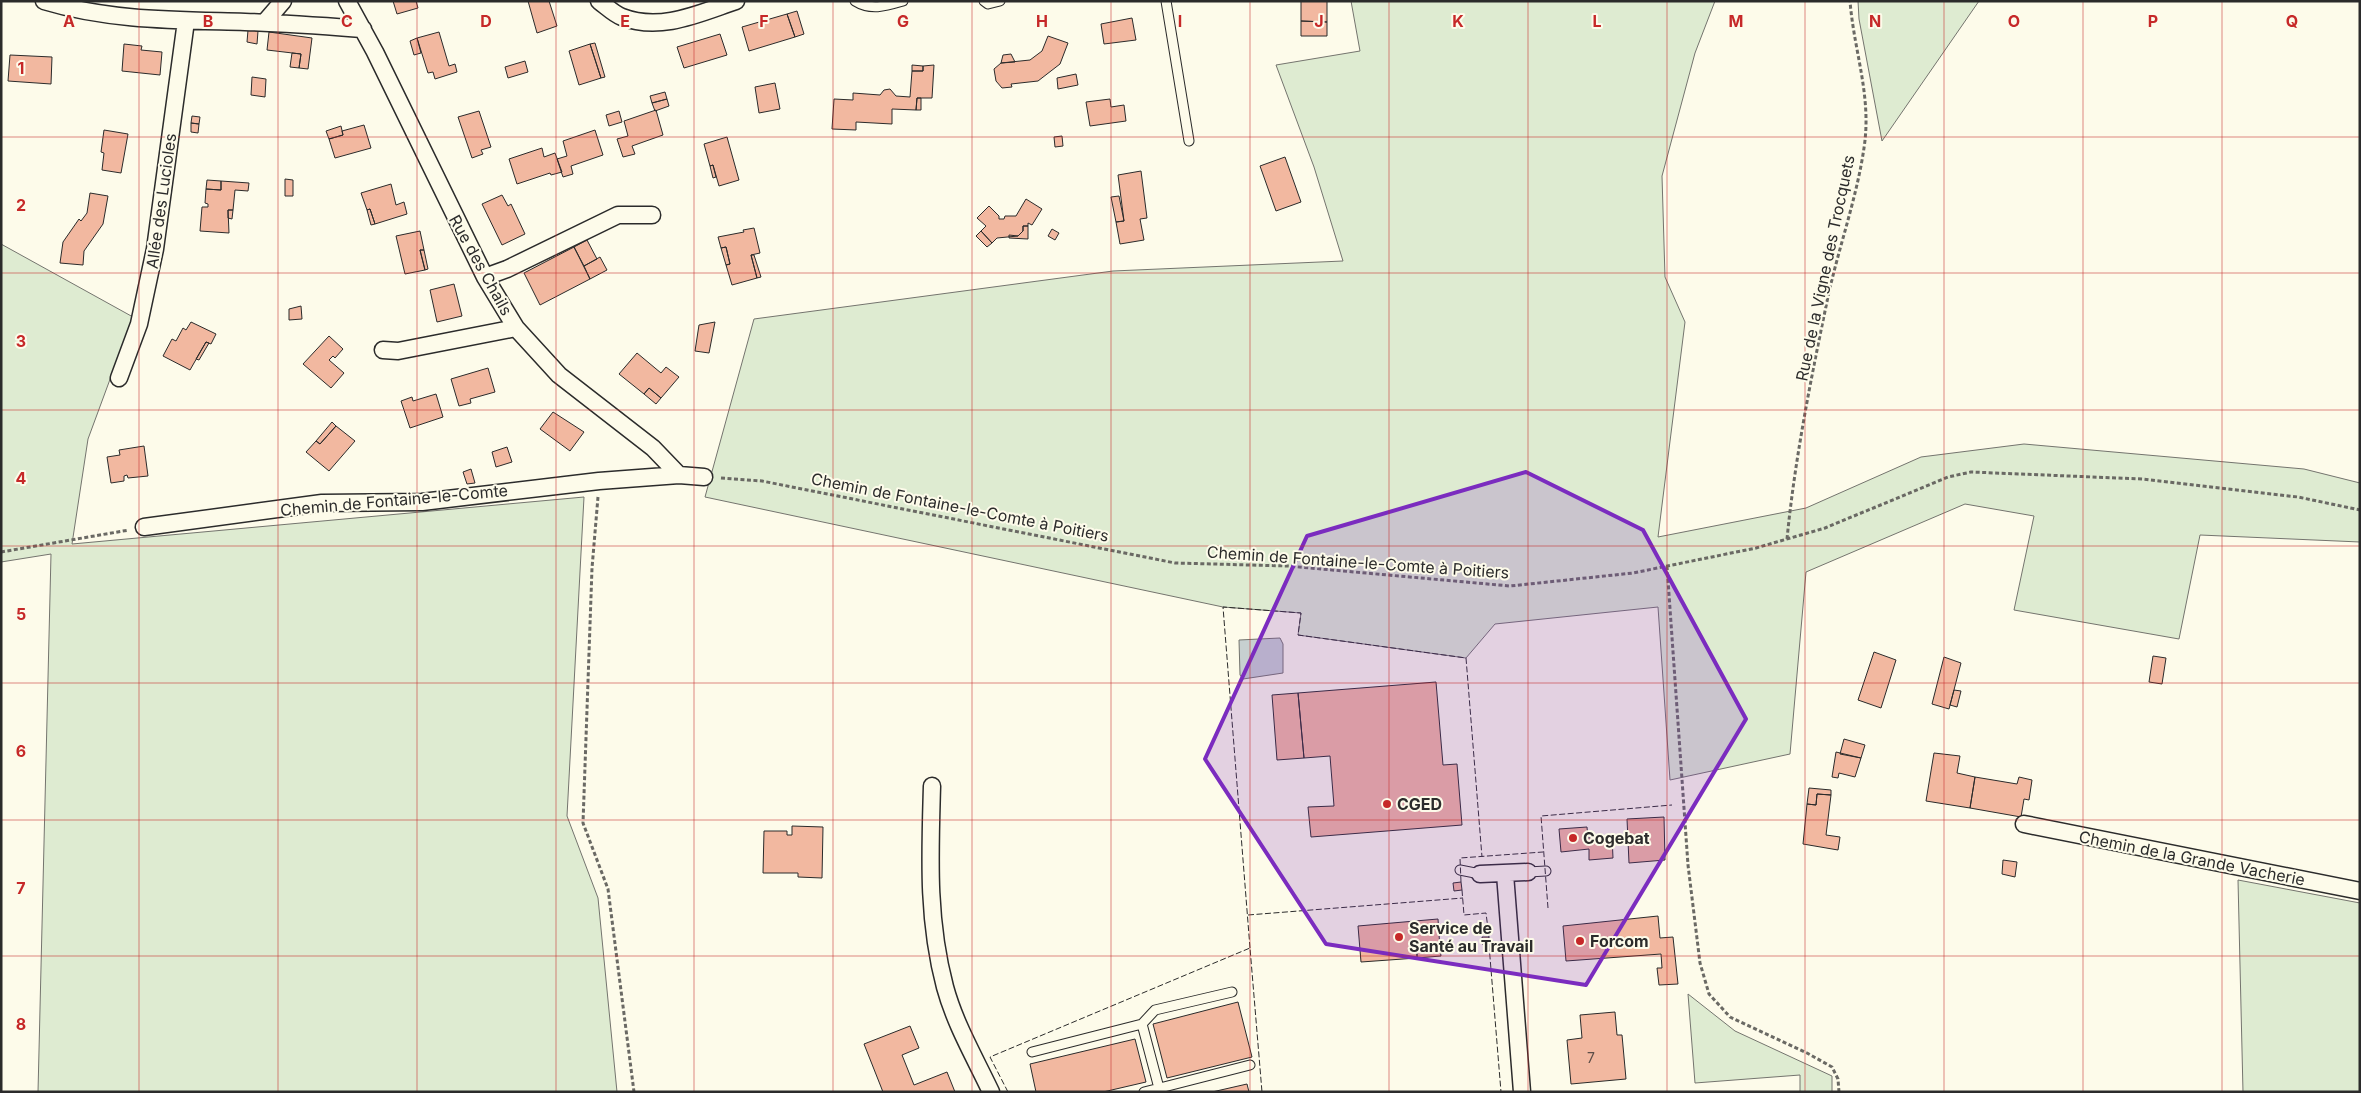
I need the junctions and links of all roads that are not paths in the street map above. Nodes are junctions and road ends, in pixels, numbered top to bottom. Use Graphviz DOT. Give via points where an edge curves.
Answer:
graph roads {
  1 [pos="44,1"];
  2 [pos="283,1"];
  3 [pos="599,1"];
  4 [pos="736,1"];
  5 [pos="855,1"];
  6 [pos="904,1"];
  7 [pos="984,1"];
  8 [pos="1000,1"];
  9 [pos="1166,1"];
  10 [pos="348,3"];
  11 [pos="186,21"];
  12 [pos="265,22"];
  13 [pos="363,29"];
  14 [pos="1189,141"];
  15 [pos="652,215"];
  16 [pos="485,277"];
  17 [pos="516,328"];
  18 [pos="383,350"];
  19 [pos="119,378"];
  20 [pos="679,475"];
  21 [pos="704,477"];
  22 [pos="144,528"];
  23 [pos="932,786"];
  24 [pos="2024,824"];
  25 [pos="1460,870"];
  26 [pos="1546,871"];
  27 [pos="1528,872"];
  28 [pos="1480,874"];
  29 [pos="1505,874"];
  30 [pos="2360,891"];
  31 [pos="1232,992"];
  32 [pos="1142,1024"];
  33 [pos="1032,1052"];
  34 [pos="1250,1065"];
  35 [pos="1160,1090"];
  36 [pos="991,1092"];
  37 [pos="1144,1092"];
  38 [pos="1522,1092"];
  1 -- 11 [label="street" via="72,10"];
  2 -- 12 [label="street"];
  3 -- 4 [label="street" via="621,16 649,22 676,21"];
  5 -- 6 [label="lane" via="864,7 882,7"];
  7 -- 8 [label="lane" via="988,4"];
  9 -- 14 [label="lane"];
  10 -- 13 [label="street, Rue des Chails"];
  11 -- 12 [label="street"];
  11 -- 19 [label="street, Allée des Lucioles" via="155,249 139,324"];
  12 -- 13 [label="street"];
  13 -- 16 [label="street, Rue des Chails"];
  15 -- 16 [label="street" via="618,215"];
  16 -- 17 [label="street, Rue des Chails"];
  17 -- 18 [label="street" via="398,351"];
  17 -- 20 [label="street, Rue des Chails" via="560,376 653,448"];
  20 -- 21 [label="street, Chemin de Fontaine-le-Comte"];
  20 -- 22 [label="street, Chemin de Fontaine-le-Comte" via="422,502 322,503"];
  23 -- 36 [label="street" via="929,872 936,946 945,988 961,1031"];
  24 -- 30 [label="street, Chemin de la Grande Vacherie"];
  25 -- 28 [label="lane"];
  26 -- 27 [label="lane"];
  27 -- 29 [label="street"];
  28 -- 29 [label="street"];
  29 -- 38 [label="street"];
  31 -- 32 [label="lane" via="1155,1010"];
  32 -- 33 [label="lane"];
  32 -- 35 [label="lane"];
  34 -- 35 [label="lane"];
  35 -- 37 [label="lane"];
}
